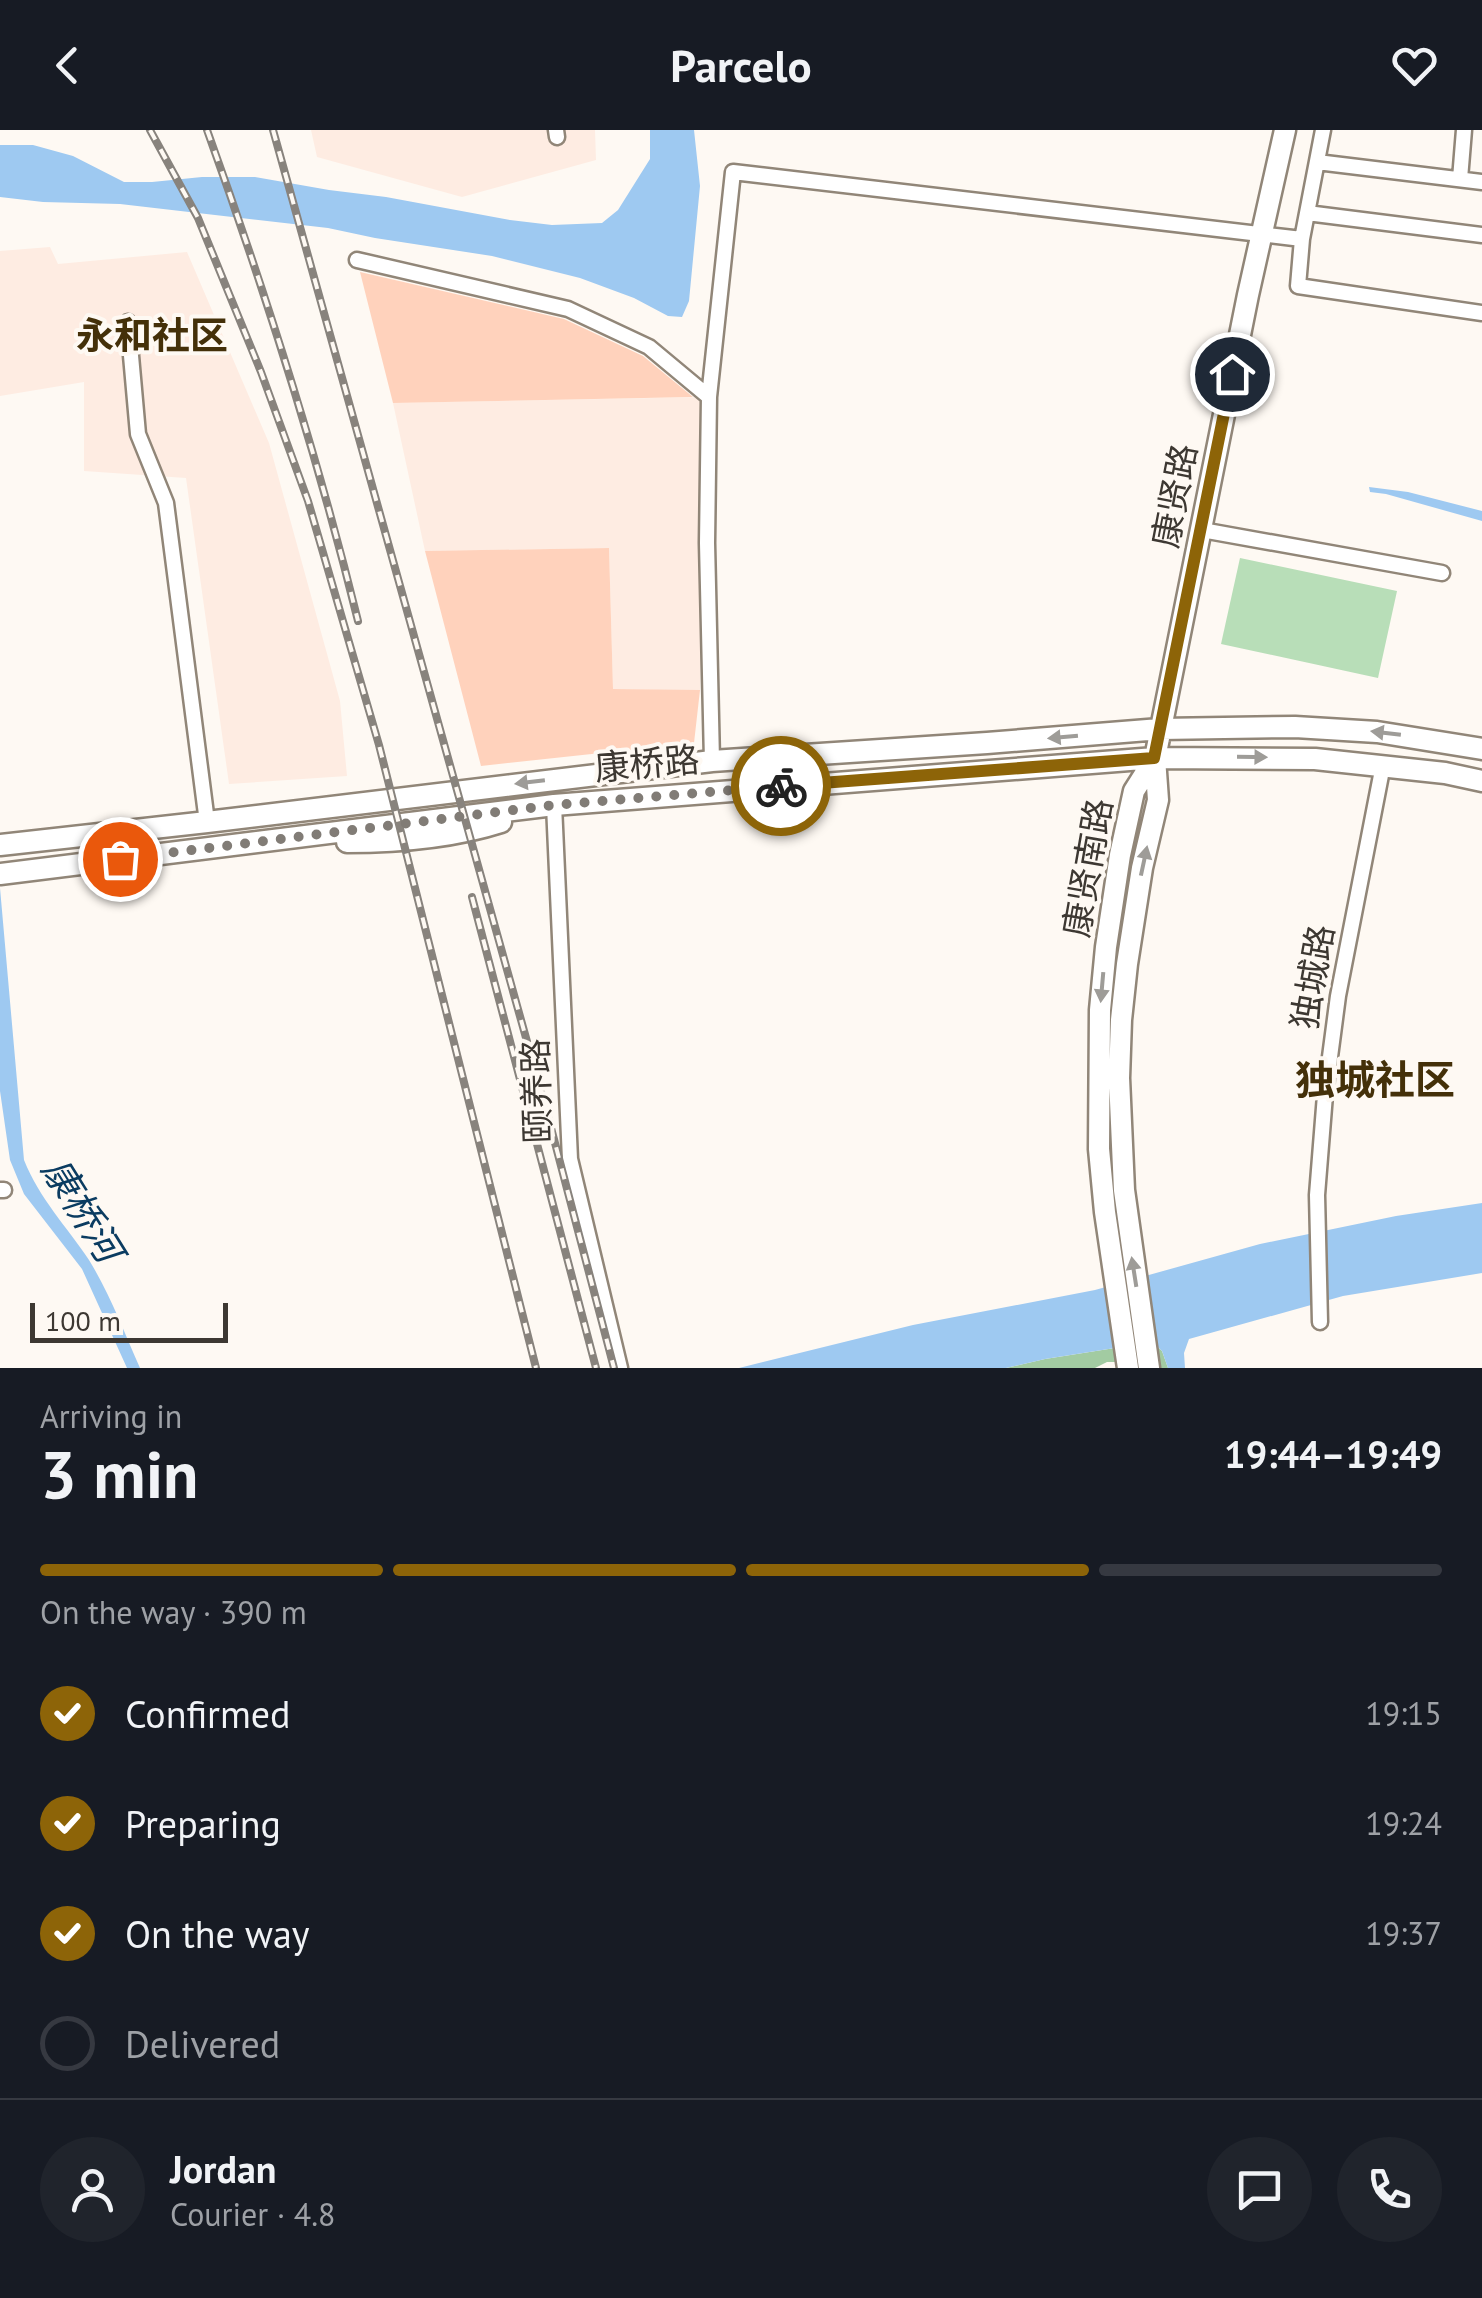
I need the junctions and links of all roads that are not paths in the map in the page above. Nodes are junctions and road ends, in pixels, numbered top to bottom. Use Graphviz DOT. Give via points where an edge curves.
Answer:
graph roads {
  1 [pos="1285,130"];
  2 [pos="1323,130"];
  3 [pos="1464,130"];
  4 [pos="1317,162"];
  5 [pos="1460,179"];
  6 [pos="1482,182"];
  7 [pos="1307,214"];
  8 [pos="1263,235"];
  9 [pos="1482,235"];
  10 [pos="1302,240"];
  11 [pos="357,260"];
  12 [pos="1482,313"];
  13 [pos="128,322"];
  14 [pos="709,397"];
  15 [pos="1202,530"];
  16 [pos="1442,573"];
  17 [pos="1160,728"];
  18 [pos="1482,749"];
  19 [pos="1154,758"];
  20 [pos="712,761"];
  21 [pos="1383,765"];
  22 [pos="1482,781"];
  23 [pos="554,805"];
  24 [pos="207,822"];
  25 [pos="4,844"];
  26 [pos="6,874"];
  27 [pos="1320,1322"];
  28 [pos="620,1368"];
  29 [pos="1128,1368"];
  30 [pos="1150,1368"];
  1 -- 8 [label="main road, 康贤路"];
  2 -- 4 [label="street"];
  3 -- 5 [label="street"];
  4 -- 5 [label="street"];
  4 -- 7 [label="street"];
  5 -- 6 [label="street"];
  7 -- 9 [label="street"];
  7 -- 10 [label="street"];
  8 -- 10 [label="street"];
  8 -- 14 [label="street" via="734,172"];
  8 -- 15 [label="main road, 康贤路"];
  10 -- 12 [label="street" via="1298,286"];
  11 -- 14 [label="street" via="568,309 649,347"];
  13 -- 24 [label="street" via="138,434 166,503"];
  14 -- 20 [label="street"];
  15 -- 16 [label="street"];
  15 -- 17 [label="main road, 康贤路"];
  18 -- 17 [label="main road, 康桥路, one-way" via="1378,732"];
  17 -- 19 [label="main road, 康贤路"];
  17 -- 20 [label="main road, 康桥路, one-way"];
  19 -- 21 [label="main road, 康桥路, one-way"];
  19 -- 23 [label="main road, 康桥路"];
  19 -- 29 [label="main road, 康贤南路, one-way" via="1134,791 1120,855 1099,1043 1100,1168"];
  30 -- 19 [label="main road, 康贤南路, one-way" via="1130,1244 1120,1078 1134,912 1158,800"];
  20 -- 24 [label="main road, 康桥路, one-way"];
  21 -- 22 [label="main road, 康桥路"];
  21 -- 27 [label="street, 独城路" via="1325,1095"];
  23 -- 26 [label="main road, 康桥路"];
  23 -- 28 [label="street, 颐养路" via="570,1159"];
  24 -- 25 [label="main road, 康桥路"];
}
